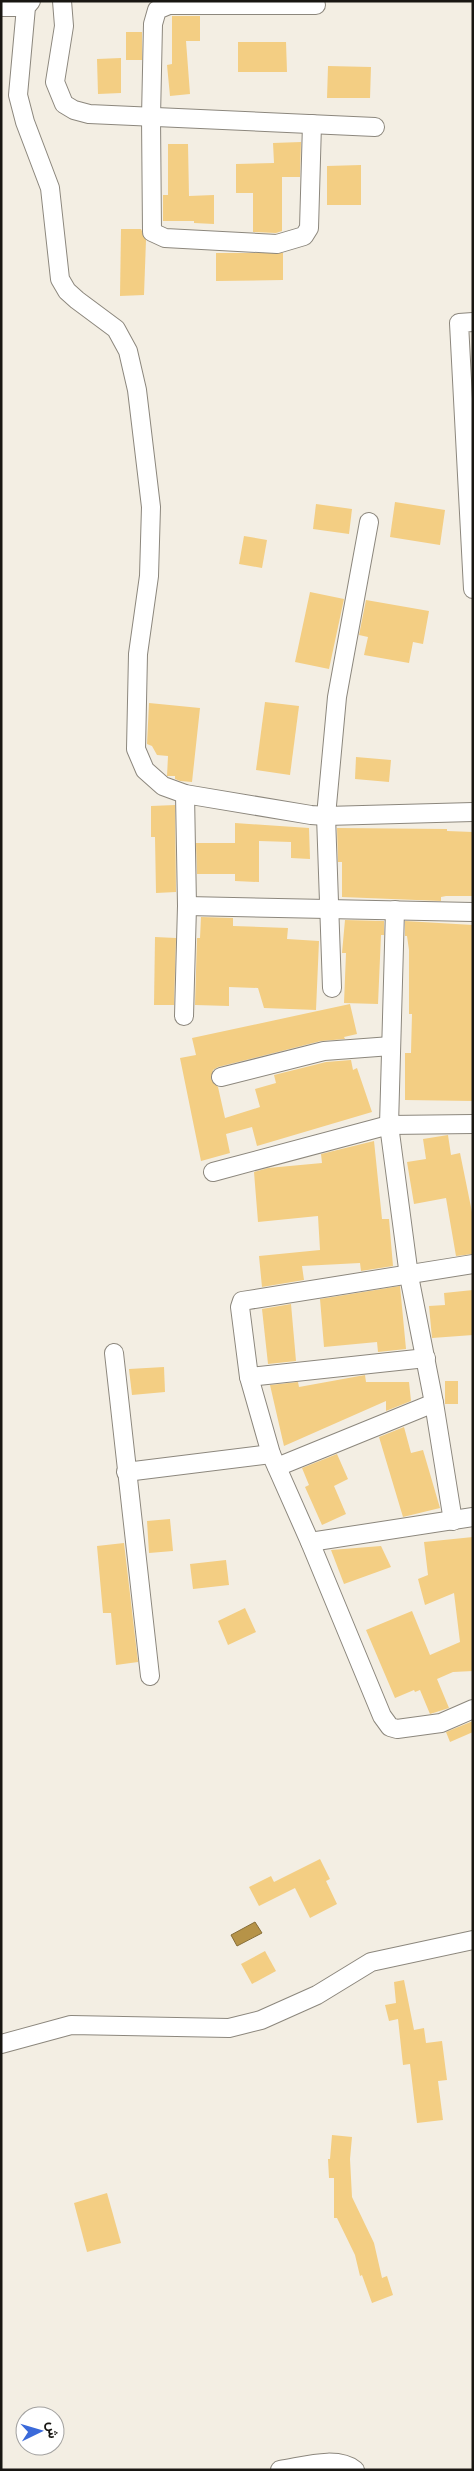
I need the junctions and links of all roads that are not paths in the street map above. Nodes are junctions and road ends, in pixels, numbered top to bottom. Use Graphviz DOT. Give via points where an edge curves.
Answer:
graph roads {
  1 [pos="62,1"];
  2 [pos="29,4"];
  3 [pos="316,5"];
  4 [pos="1,7"];
  5 [pos="150,117"];
  6 [pos="312,124"];
  7 [pos="375,127"];
  8 [pos="473,322"];
  9 [pos="369,522"];
  10 [pos="473,589"];
  11 [pos="185,794"];
  12 [pos="473,812"];
  13 [pos="326,816"];
  14 [pos="187,906"];
  15 [pos="330,909"];
  16 [pos="394,910"];
  17 [pos="473,912"];
  18 [pos="332,988"];
  19 [pos="184,1016"];
  20 [pos="391,1046"];
  21 [pos="221,1077"];
  22 [pos="473,1124"];
  23 [pos="389,1125"];
  24 [pos="213,1172"];
  25 [pos="473,1264"];
  26 [pos="409,1276"];
  27 [pos="114,1353"];
  28 [pos="426,1358"];
  29 [pos="249,1377"];
  30 [pos="434,1403"];
  31 [pos="274,1461"];
  32 [pos="126,1472"];
  33 [pos="473,1517"];
  34 [pos="453,1521"];
  35 [pos="310,1542"];
  36 [pos="150,1676"];
  37 [pos="473,1709"];
  38 [pos="473,1940"];
  39 [pos="1,2044"];
  40 [pos="280,2470"];
  41 [pos="355,2470"];
  1 -- 5 [label="street" via="64,26 55,82 64,104 89,114"];
  2 -- 4 [label="street"];
  2 -- 11 [label="street" via="18,94 50,188 60,279 77,300 116,329 128,351 137,390 151,507 149,576 138,654 136,749 145,770 163,786"];
  3 -- 5 [label="street" via="163,6 154,16 153,24"];
  5 -- 6 [label="street"];
  5 -- 6 [label="street" via="152,232 165,238 277,244 304,236 309,228"];
  6 -- 7 [label="street"];
  8 -- 10 [label="street" via="459,323"];
  9 -- 13 [label="street" via="337,697"];
  11 -- 13 [label="street"];
  11 -- 14 [label="street"];
  12 -- 13 [label="street"];
  13 -- 15 [label="street"];
  14 -- 15 [label="street"];
  14 -- 19 [label="street"];
  15 -- 16 [label="street"];
  15 -- 18 [label="street"];
  16 -- 17 [label="street"];
  16 -- 20 [label="street"];
  20 -- 21 [label="street" via="324,1051"];
  20 -- 23 [label="street"];
  22 -- 23 [label="street"];
  23 -- 24 [label="street"];
  23 -- 26 [label="street"];
  25 -- 26 [label="street"];
  26 -- 28 [label="street"];
  26 -- 29 [label="street" via="242,1301 240,1307"];
  27 -- 32 [label="street"];
  28 -- 29 [label="street"];
  28 -- 30 [label="street"];
  29 -- 31 [label="street"];
  30 -- 31 [label="street"];
  30 -- 34 [label="street"];
  31 -- 32 [label="street"];
  31 -- 35 [label="street"];
  32 -- 36 [label="street"];
  33 -- 34 [label="street"];
  34 -- 35 [label="street"];
  35 -- 37 [label="street" via="382,1716 390,1727 397,1729 441,1723"];
  38 -- 39 [label="street" via="371,1962 317,1995 261,2020 229,2028 71,2025"];
  40 -- 41 [label="street" via="334,2462"];
}
